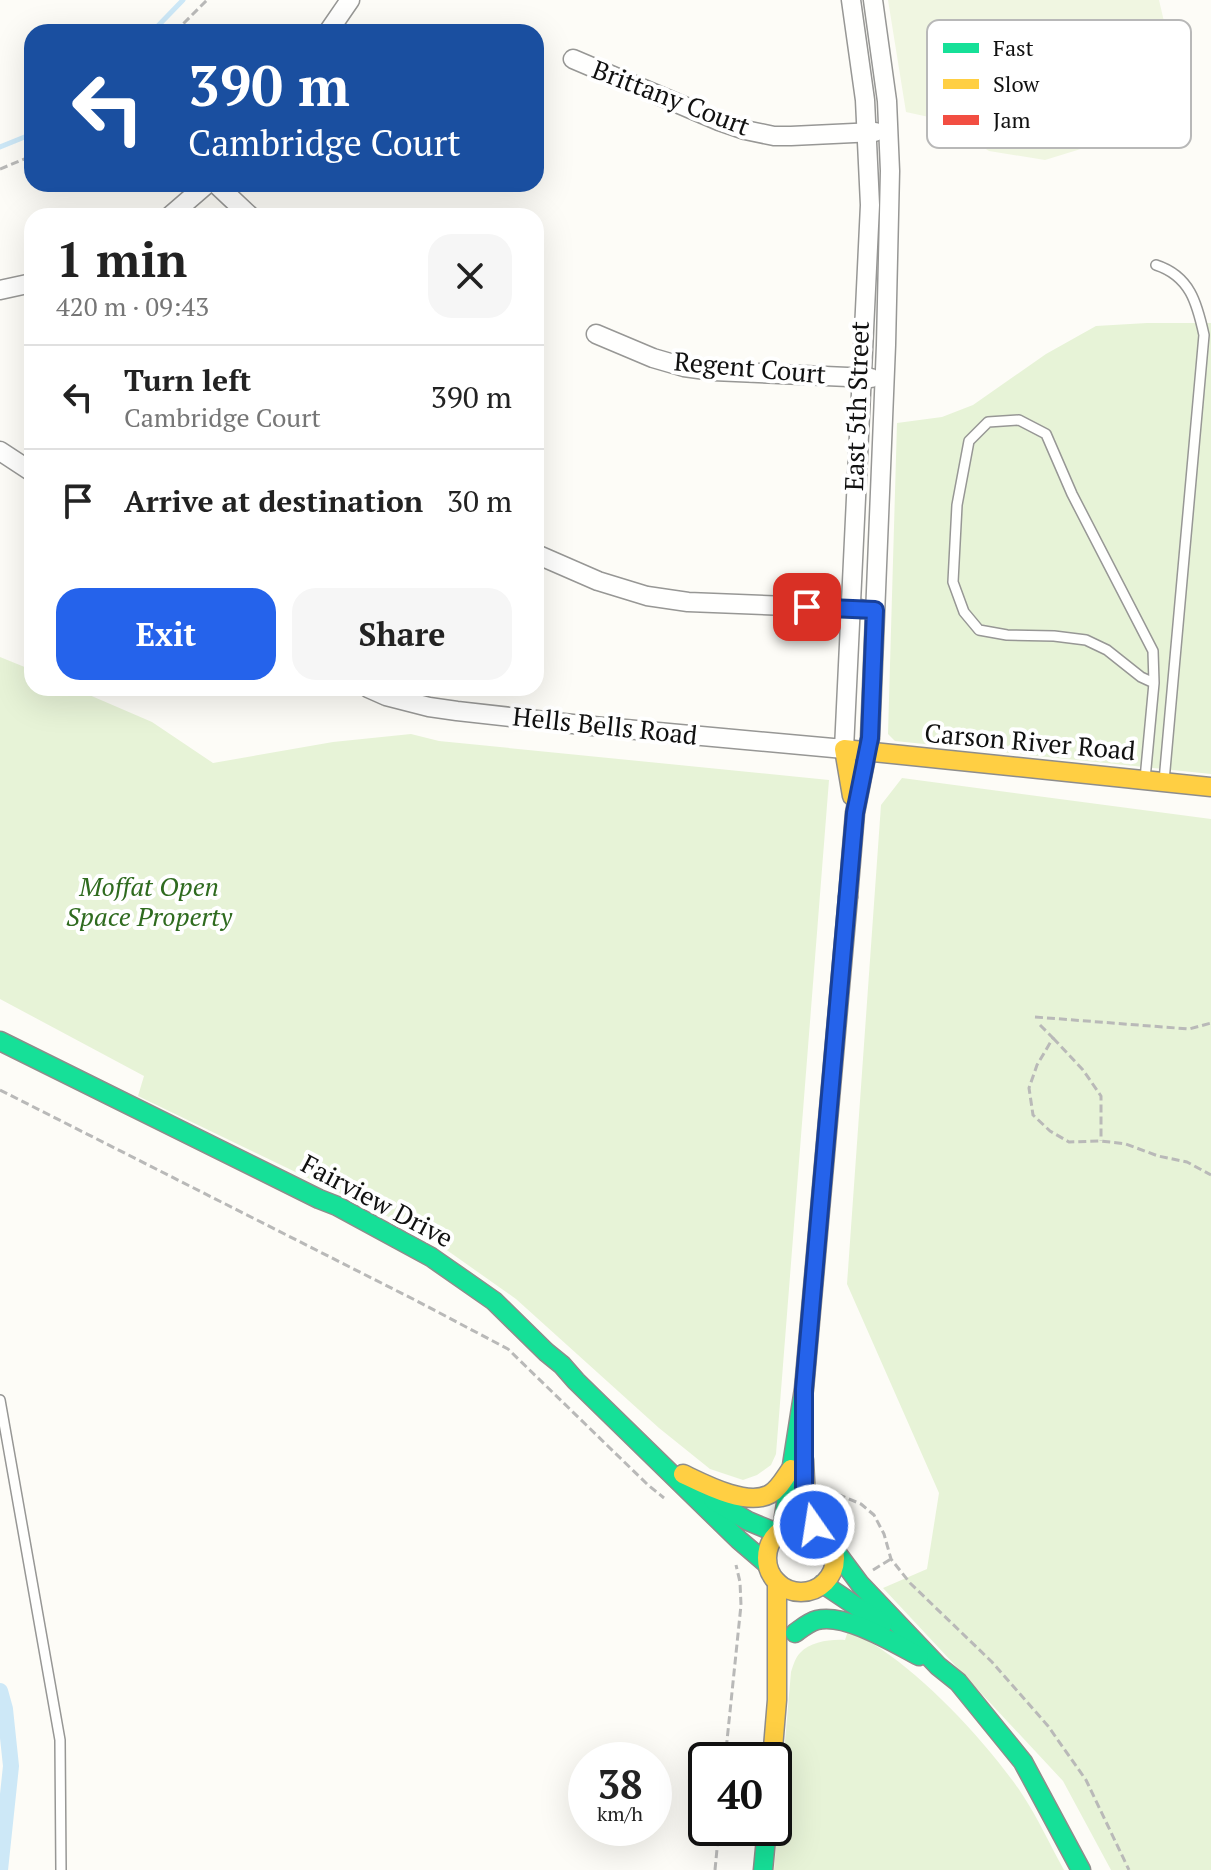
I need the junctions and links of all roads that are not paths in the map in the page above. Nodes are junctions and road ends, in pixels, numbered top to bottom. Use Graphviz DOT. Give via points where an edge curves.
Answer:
graph roads {
  1 [pos="350,0"];
  2 [pos="851,0"];
  3 [pos="873,0"];
  4 [pos="334,24"];
  5 [pos="573,59"];
  6 [pos="866,131"];
  7 [pos="888,132"];
  8 [pos="198,192"];
  9 [pos="224,192"];
  10 [pos="179,208"];
  11 [pos="242,208"];
  12 [pos="1156,265"];
  13 [pos="24,285"];
  14 [pos="0,290"];
  15 [pos="596,334"];
  16 [pos="862,378"];
  17 [pos="884,379"];
  18 [pos="0,451"];
  19 [pos="24,467"];
  20 [pos="544,557"];
  21 [pos="852,609"];
  22 [pos="875,610"];
  23 [pos="1154,683"];
  24 [pos="386,696"];
  25 [pos="844,749"];
  26 [pos="867,752"];
  27 [pos="1145,779"];
  28 [pos="1164,781"];
  29 [pos="1211,787"];
  30 [pos="855,813"];
  31 [pos="0,1041"];
  32 [pos="804,1389"];
  33 [pos="0,1400"];
  34 [pos="664,1466"];
  35 [pos="791,1469"];
  36 [pos="679,1480"];
  37 [pos="814,1525"];
  38 [pos="779,1531"];
  39 [pos="834,1549"];
  40 [pos="767,1564"];
  41 [pos="777,1582"];
  42 [pos="818,1587"];
  43 [pos="795,1633"];
  44 [pos="932,1660"];
  45 [pos="777,1700"];
  46 [pos="774,1742"];
  47 [pos="765,1846"];
  48 [pos="61,1870"];
  49 [pos="763,1870"];
  50 [pos="1081,1870"];
  1 -- 4 [label="street"];
  2 -- 6 [label="street, East 5th Street"];
  3 -- 7 [label="street, East 5th Street"];
  5 -- 6 [label="street, Brittany Court" via="745,130 774,136"];
  6 -- 7 [label="street, Brittany Court"];
  6 -- 16 [label="street, East 5th Street" via="870,205"];
  7 -- 17 [label="street, East 5th Street"];
  8 -- 10 [label="street"];
  9 -- 11 [label="street"];
  12 -- 28 [label="lane" via="1172,270 1185,285 1198,305 1204,335"];
  13 -- 14 [label="street"];
  15 -- 16 [label="street, Regent Court" via="684,367"];
  16 -- 17 [label="street, Regent Court"];
  16 -- 21 [label="street, East 5th Street"];
  17 -- 22 [label="street, East 5th Street"];
  18 -- 19 [label="street"];
  20 -- 21 [label="street" via="647,596"];
  21 -- 22 [label="street"];
  21 -- 25 [label="street, East 5th Street"];
  22 -- 26 [label="street, East 5th Street"];
  23 -- 23 [label="lane" via="1153,651 1046,434 1019,420 988,422 969,441 957,505 953,582 964,612 979,630 1086,640"];
  23 -- 27 [label="lane"];
  24 -- 25 [label="street, Hells Bells Road" via="457,711"];
  25 -- 26 [label="main road, Carson River Road"];
  25 -- 30 [label="main road, East 5th Street"];
  26 -- 27 [label="main road, Carson River Road"];
  26 -- 30 [label="main road, East 5th Street"];
  27 -- 28 [label="main road, Carson River Road"];
  28 -- 29 [label="main road, Carson River Road"];
  30 -- 32 [label="main road, East 5th Street"];
  31 -- 34 [label="main road, Fairview Drive" via="431,1257 494,1301"];
  32 -- 35 [label="main road, East 5th Street"];
  32 -- 37 [label="main road, East 5th Street" via="804,1489"];
  33 -- 48 [label="lane" via="60,1740"];
  34 -- 35 [label="main road" via="716,1490 754,1498 771,1493"];
  34 -- 36 [label="main road, Fairview Drive"];
  35 -- 38 [label="main road, East 5th Street"];
  36 -- 38 [label="main road, Fairview Drive" via="748,1521"];
  36 -- 40 [label="main road, Fairview Drive"];
  37 -- 38 [label="main road" via="794,1524"];
  37 -- 39 [label="main road"];
  38 -- 40 [label="main road" via="767,1551"];
  39 -- 42 [label="main road" via="834,1568"];
  39 -- 44 [label="main road"];
  40 -- 41 [label="main road"];
  41 -- 42 [label="main road" via="794,1591"];
  41 -- 45 [label="main road"];
  42 -- 43 [label="main road" via="801,1608"];
  42 -- 44 [label="main road"];
  43 -- 44 [label="main road" via="819,1619 842,1621"];
  43 -- 45 [label="main road"];
  44 -- 50 [label="main road" via="958,1682 1023,1762"];
  45 -- 46 [label="main road"];
  47 -- 49 [label="main road"];
}
